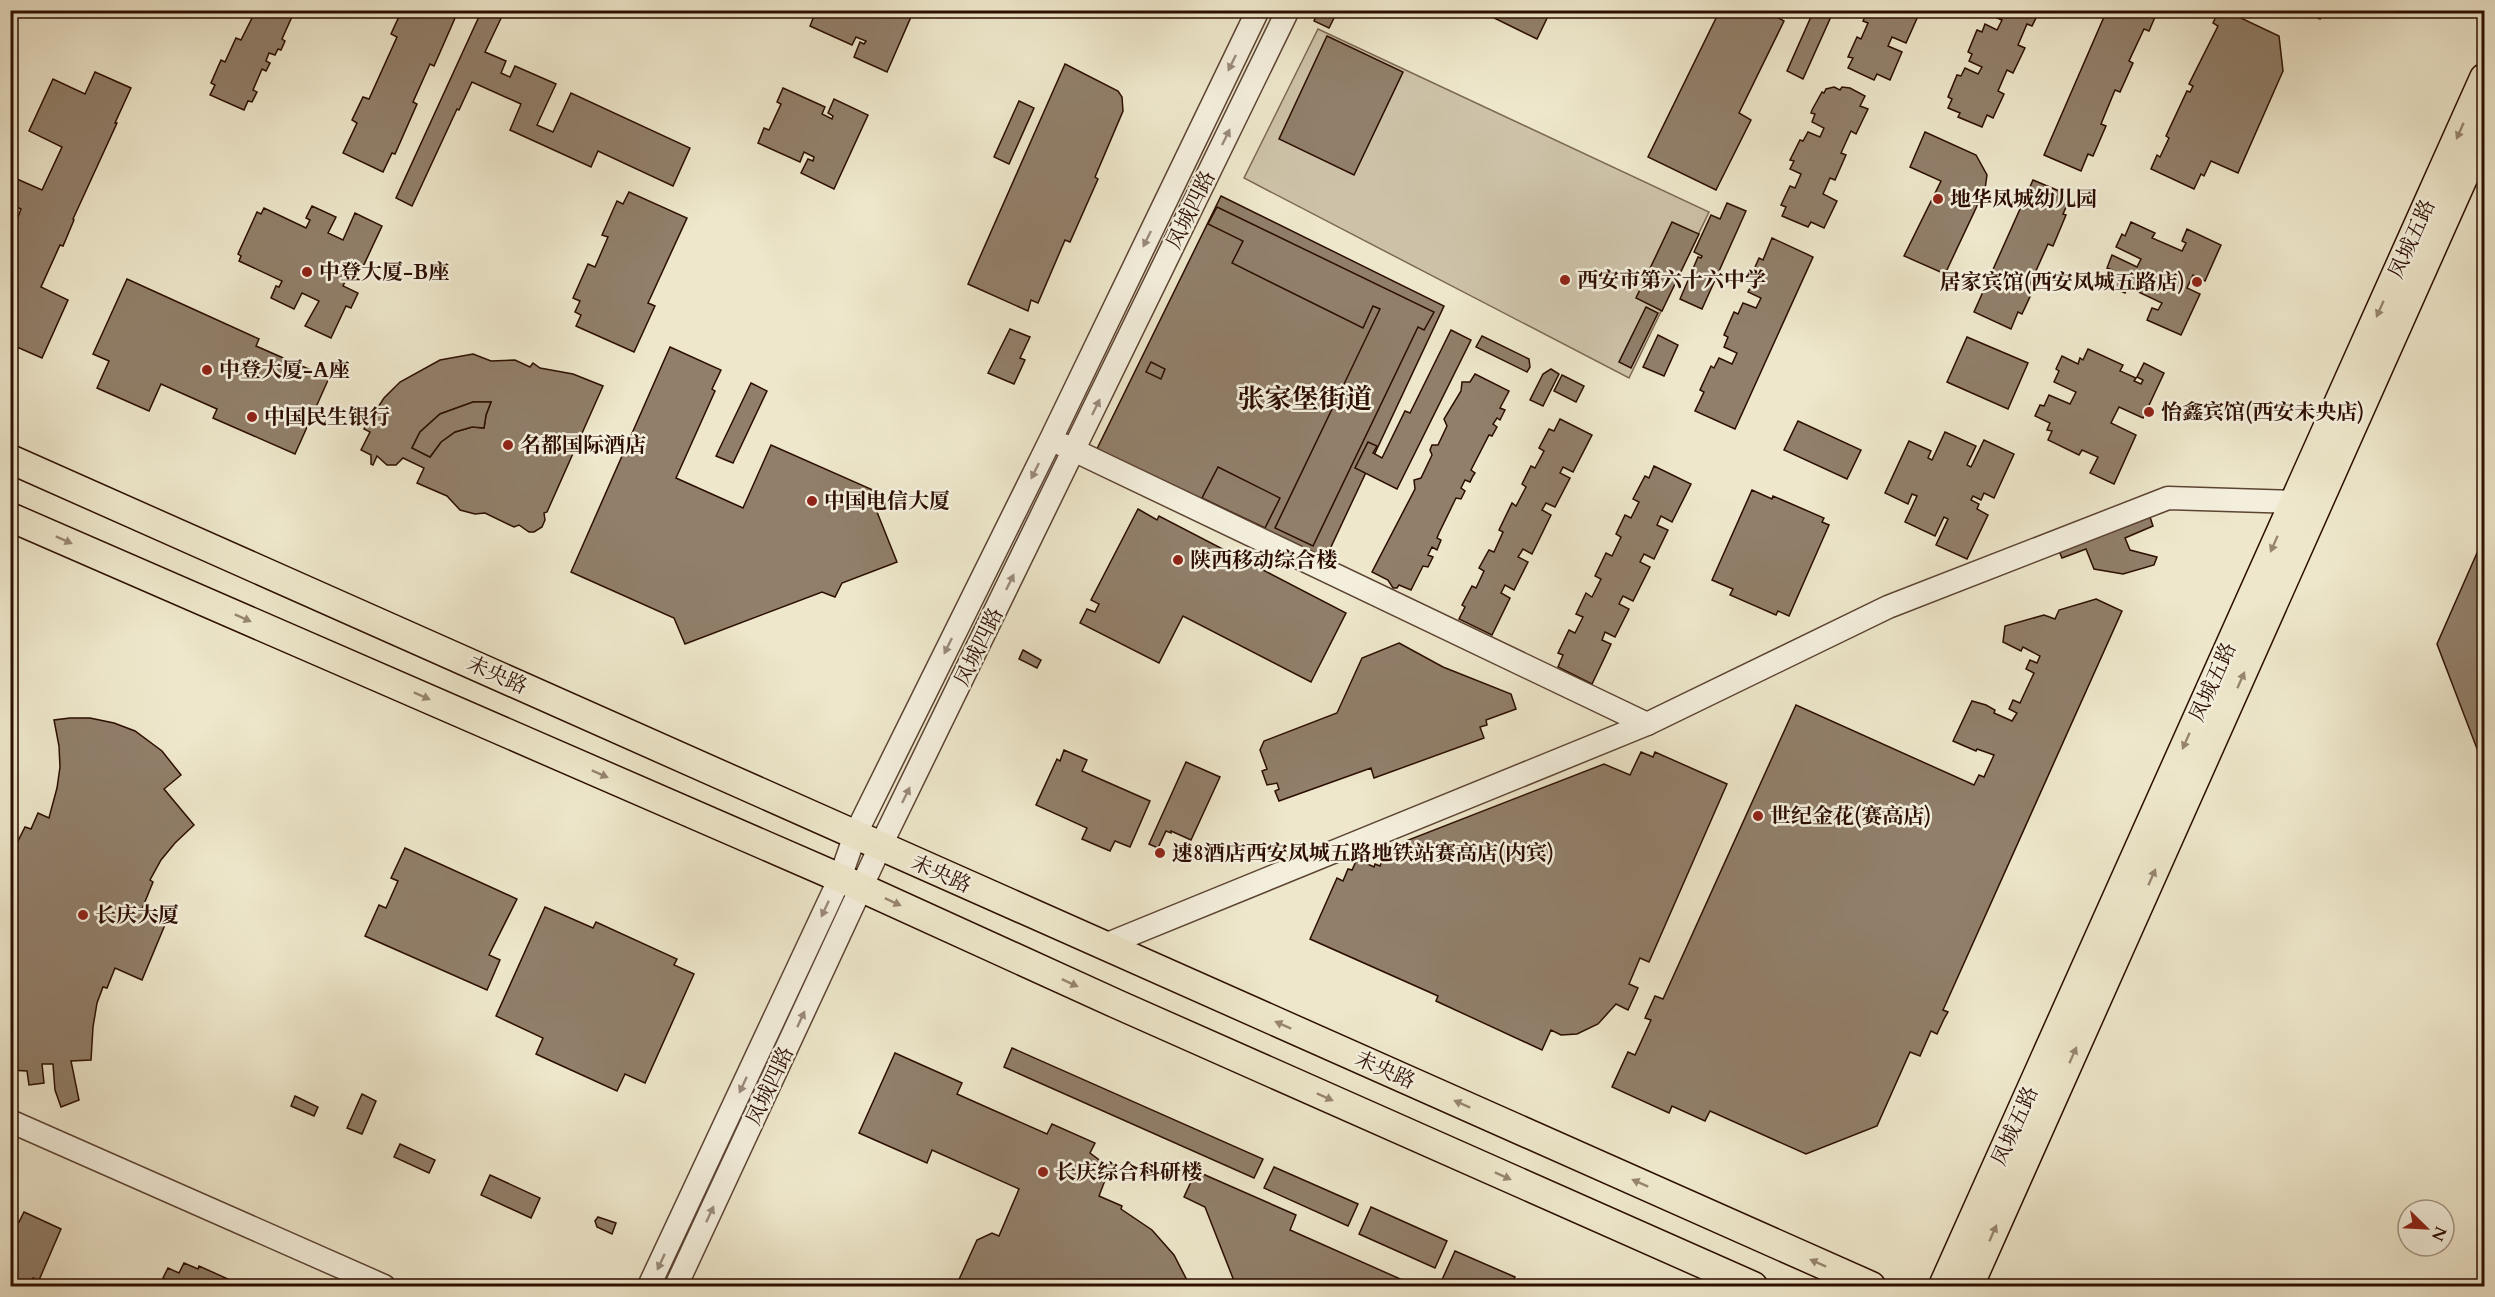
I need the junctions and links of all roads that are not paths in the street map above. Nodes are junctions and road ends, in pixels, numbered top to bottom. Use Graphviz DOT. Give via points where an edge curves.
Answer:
graph roads {
  1 [pos="1258,10"];
  2 [pos="1288,10"];
  3 [pos="2484,78"];
  4 [pos="2484,131"];
  5 [pos="1051,439"];
  6 [pos="1074,452"];
  7 [pos="10,459"];
  8 [pos="2293,502"];
  9 [pos="10,516"];
  10 [pos="1647,724"];
  11 [pos="855,835"];
  12 [pos="880,847"];
  13 [pos="851,883"];
  14 [pos="1105,945"];
  15 [pos="10,1121"];
  16 [pos="384,1287"];
  17 [pos="649,1287"];
  18 [pos="676,1287"];
  19 [pos="1753,1287"];
  20 [pos="1871,1287"];
  21 [pos="1943,1287"];
  22 [pos="1970,1287"];
  1 -- 5 [label="street, 凤城四路, one-way"];
  6 -- 2 [label="street, 凤城四路, one-way"];
  3 -- 8 [label="main road, 凤城五路, one-way"];
  22 -- 4 [label="main road, 凤城五路, one-way"];
  5 -- 6 [label="street"];
  5 -- 11 [label="street, 凤城四路, one-way"];
  6 -- 10 [label="street"];
  12 -- 6 [label="street, 凤城四路, one-way"];
  7 -- 11 [label="main road, 未央路"];
  8 -- 10 [label="street" via="2168,498 1888,607"];
  8 -- 21 [label="main road, 凤城五路, one-way"];
  9 -- 13 [label="main road, one-way"];
  10 -- 14 [label="street"];
  11 -- 12 [label="main road, 未央路"];
  11 -- 13 [label="street, 凤城四路"];
  12 -- 13 [label="street, 凤城四路"];
  12 -- 14 [label="main road, 未央路"];
  13 -- 17 [label="street, 凤城四路, one-way"];
  18 -- 13 [label="street, 凤城四路, one-way"];
  13 -- 19 [label="main road, one-way"];
  20 -- 14 [label="main road, 未央路, one-way"];
  15 -- 16 [label="street"];
}
